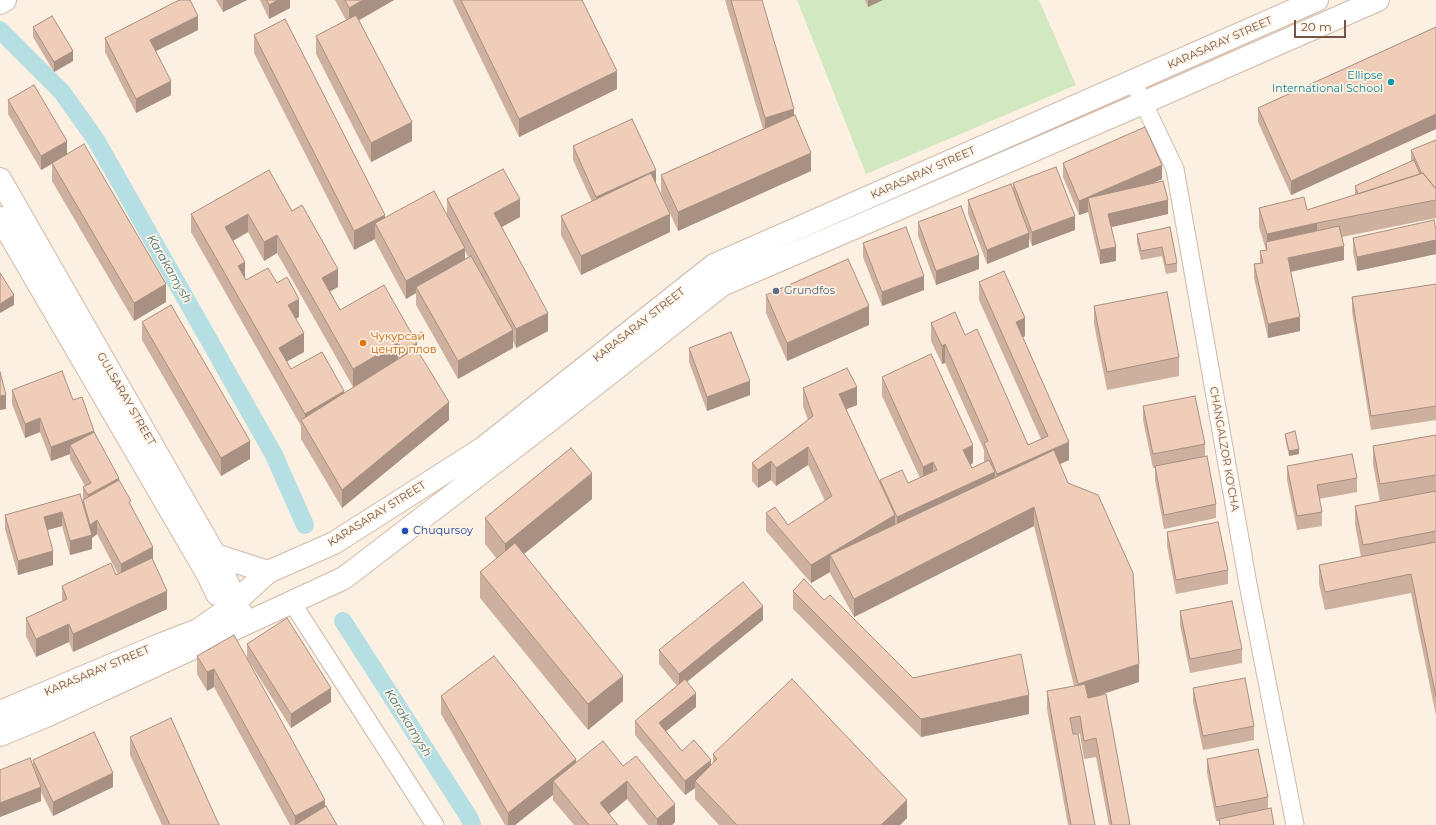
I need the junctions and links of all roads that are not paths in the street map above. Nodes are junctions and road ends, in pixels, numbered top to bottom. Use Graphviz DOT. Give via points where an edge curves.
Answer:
graph roads {
  1 [pos="5,0"];
  2 [pos="1317,0"];
  3 [pos="1378,0"];
  4 [pos="0,4"];
  5 [pos="1133,81"];
  6 [pos="1143,103"];
  7 [pos="0,179"];
  8 [pos="0,218"];
  9 [pos="215,555"];
  10 [pos="268,572"];
  11 [pos="298,599"];
  12 [pos="235,616"];
  13 [pos="0,712"];
  14 [pos="0,735"];
  15 [pos="435,825"];
  16 [pos="1295,825"];
  1 -- 4 [label="main road"];
  2 -- 5 [label="main road, KARASARAY STREET"];
  3 -- 6 [label="main road, KARASARAY STREET"];
  5 -- 6 [label="street, CHANGALZOR KO'CHA"];
  5 -- 10 [label="main road, KARASARAY STREET" via="714,265 483,448 334,543"];
  6 -- 11 [label="main road, KARASARAY STREET" via="722,285 344,578"];
  6 -- 16 [label="street, CHANGALZOR KO'CHA" via="1175,169 1248,584"];
  7 -- 9 [label="main road, GULSARAY STREET"];
  8 -- 12 [label="main road, GULSARAY STREET" via="208,575"];
  9 -- 10 [label="main road"];
  9 -- 12 [label="main road, GULSARAY STREET"];
  10 -- 12 [label="main road, KARASARAY STREET"];
  11 -- 12 [label="main road, KARASARAY STREET"];
  11 -- 15 [label="street"];
  12 -- 13 [label="main road, KARASARAY STREET" via="156,646"];
  12 -- 14 [label="main road, KARASARAY STREET" via="46,716"];
}
